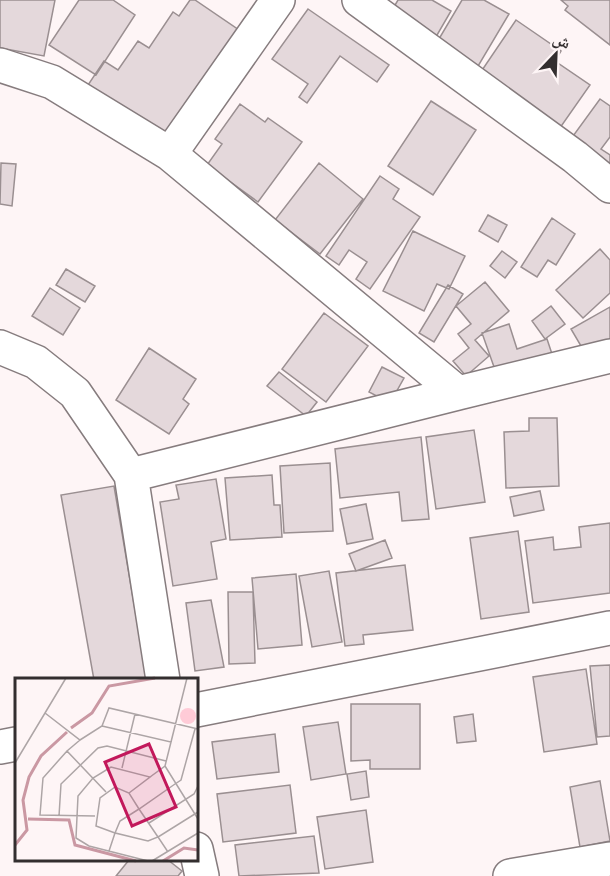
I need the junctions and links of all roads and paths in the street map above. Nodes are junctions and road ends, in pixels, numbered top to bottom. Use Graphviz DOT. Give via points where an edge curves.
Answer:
graph roads {
  1 [pos="278,0"];
  2 [pos="359,0"];
  3 [pos="0,65"];
  4 [pos="170,154"];
  5 [pos="610,186"];
  6 [pos="0,346"];
  7 [pos="610,356"];
  8 [pos="458,393"];
  9 [pos="131,475"];
  10 [pos="610,628"];
  11 [pos="163,678"];
  12 [pos="198,710"];
  13 [pos="15,744"];
  14 [pos="0,747"];
  15 [pos="198,858"];
  16 [pos="610,859"];
  17 [pos="202,876"];
  18 [pos="510,876"];
  1 -- 4 [label="street"];
  2 -- 5 [label="street"];
  3 -- 4 [label="street" via="52,82"];
  4 -- 8 [label="street"];
  6 -- 9 [label="street" via="36,362 75,393"];
  7 -- 8 [label="street"];
  8 -- 9 [label="street"];
  9 -- 11 [label="street"];
  10 -- 12 [label="street"];
  13 -- 14 [label="street"];
  15 -- 17 [label="street"];
  16 -- 18 [label="street"];
}
